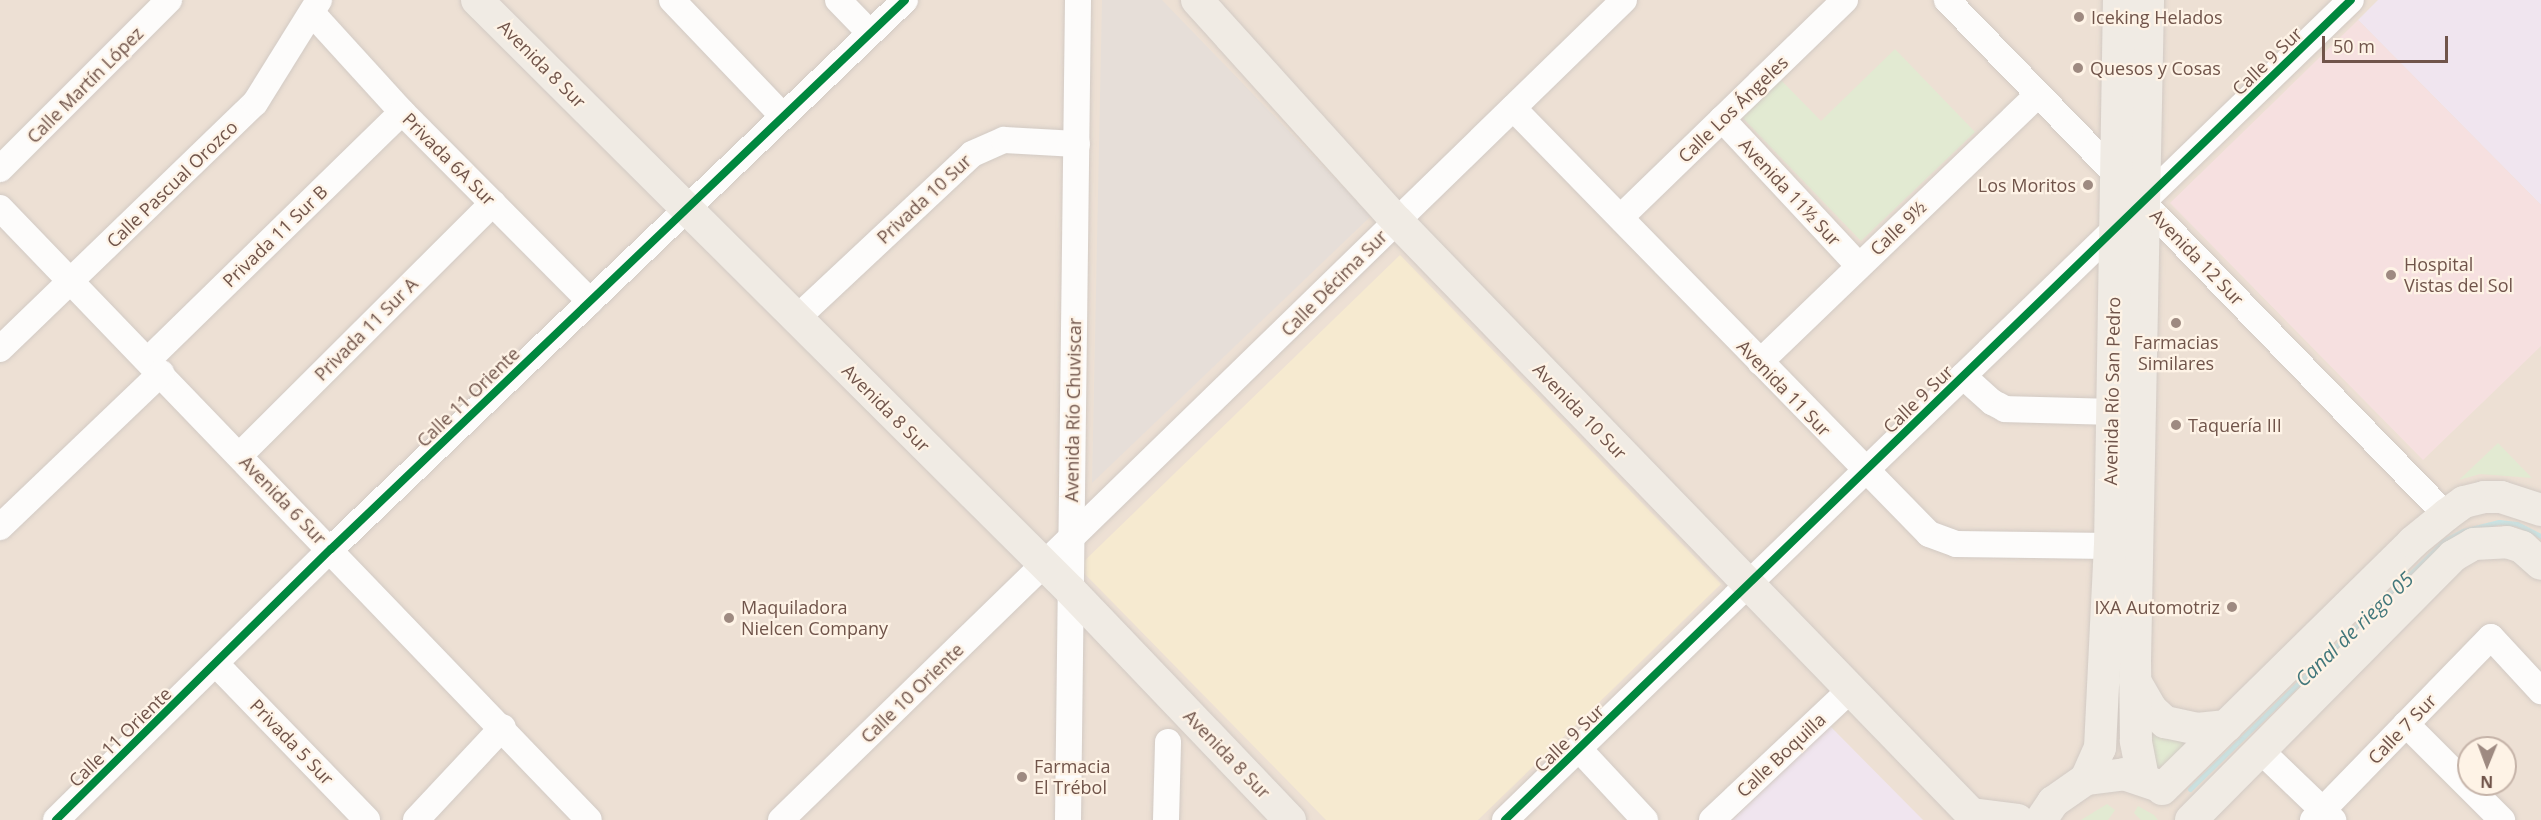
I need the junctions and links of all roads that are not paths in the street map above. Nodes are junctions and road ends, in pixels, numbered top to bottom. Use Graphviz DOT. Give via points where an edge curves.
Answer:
graph roads {
  1 [pos="169,0"];
  2 [pos="477,0"];
  3 [pos="672,0"];
  4 [pos="838,0"];
  5 [pos="905,0"];
  6 [pos="1078,0"];
  7 [pos="1197,0"];
  8 [pos="1624,0"];
  9 [pos="1845,0"];
  10 [pos="1947,0"];
  11 [pos="2119,0"];
  12 [pos="2148,0"];
  13 [pos="2351,0"];
  14 [pos="316,7"];
  15 [pos="870,33"];
  16 [pos="2037,95"];
  17 [pos="1513,108"];
  18 [pos="402,112"];
  19 [pos="783,116"];
  20 [pos="1722,119"];
  21 [pos="1077,144"];
  22 [pos="0,169"];
  23 [pos="2115,173"];
  24 [pos="2144,201"];
  25 [pos="492,203"];
  26 [pos="0,208"];
  27 [pos="688,208"];
  28 [pos="1621,217"];
  29 [pos="1397,221"];
  30 [pos="2114,231"];
  31 [pos="1858,265"];
  32 [pos="70,282"];
  33 [pos="590,301"];
  34 [pos="797,318"];
  35 [pos="0,350"];
  36 [pos="1760,362"];
  37 [pos="154,367"];
  38 [pos="1964,376"];
  39 [pos="2112,412"];
  40 [pos="240,455"];
  41 [pos="1864,472"];
  42 [pos="2541,510"];
  43 [pos="2446,515"];
  44 [pos="0,527"];
  45 [pos="1072,542"];
  46 [pos="2110,546"];
  47 [pos="331,549"];
  48 [pos="2541,564"];
  49 [pos="1043,566"];
  50 [pos="1748,585"];
  51 [pos="1071,591"];
  52 [pos="216,664"];
  53 [pos="2135,681"];
  54 [pos="1850,690"];
  55 [pos="2541,691"];
  56 [pos="2406,724"];
  57 [pos="2227,726"];
  58 [pos="503,727"];
  59 [pos="1168,742"];
  60 [pos="1579,749"];
  61 [pos="2259,749"];
  62 [pos="2086,778"];
  63 [pos="2152,783"];
  64 [pos="1974,817"];
  65 [pos="2323,817"];
  66 [pos="56,820"];
  67 [pos="368,820"];
  68 [pos="417,820"];
  69 [pos="589,820"];
  70 [pos="782,820"];
  71 [pos="1068,820"];
  72 [pos="1166,820"];
  73 [pos="1290,820"];
  74 [pos="1505,820"];
  75 [pos="1645,820"];
  76 [pos="1712,820"];
  77 [pos="2030,820"];
  78 [pos="2190,820"];
  79 [pos="2502,820"];
  1 -- 22 [label="street, Calle Martín López"];
  2 -- 27 [label="main road, Avenida 8 Sur"];
  3 -- 19 [label="street"];
  4 -- 15 [label="street"];
  5 -- 15 [label="street, Calle 11 Oriente"];
  6 -- 21 [label="street, Avenida Río Chuviscar"];
  7 -- 29 [label="main road, Avenida 10 Sur"];
  8 -- 17 [label="street, Calle Décima Sur"];
  9 -- 20 [label="street, Calle Los Ángeles"];
  10 -- 16 [label="street, Avenida 12 Sur"];
  11 -- 23 [label="main road, Avenida Río San Pedro"];
  12 -- 24 [label="main road, Avenida Río San Pedro"];
  13 -- 24 [label="street, Calle 9 Sur"];
  14 -- 18 [label="street, Privada 6A Sur"];
  14 -- 32 [label="street, Calle Pascual Orozco" via="255,103"];
  15 -- 19 [label="street, Calle 11 Oriente"];
  16 -- 23 [label="street, Avenida 12 Sur"];
  16 -- 31 [label="street, Calle 9½"];
  17 -- 28 [label="street, Avenida 11 Sur"];
  17 -- 29 [label="street, Calle Décima Sur"];
  18 -- 25 [label="street, Privada 6A Sur"];
  18 -- 37 [label="street, Privada 11 Sur B"];
  19 -- 27 [label="street, Calle 11 Oriente"];
  20 -- 28 [label="street, Calle Los Ángeles"];
  20 -- 31 [label="street, Avenida 11½ Sur"];
  21 -- 34 [label="street, Privada 10 Sur" via="1004,140 972,154"];
  21 -- 45 [label="street, Avenida Río Chuviscar"];
  23 -- 24 [label="street, Avenida 12 Sur"];
  23 -- 30 [label="main road, Avenida Río San Pedro"];
  24 -- 30 [label="street, Calle 9 Sur"];
  24 -- 43 [label="street, Avenida 12 Sur"];
  24 -- 53 [label="main road, Avenida Río San Pedro"];
  25 -- 33 [label="street, Privada 6A Sur"];
  25 -- 40 [label="street, Privada 11 Sur A"];
  26 -- 32 [label="street, Avenida 6 Sur"];
  27 -- 33 [label="street, Calle 11 Oriente"];
  27 -- 34 [label="main road, Avenida 8 Sur"];
  28 -- 36 [label="street, Avenida 11 Sur"];
  29 -- 45 [label="street, Calle Décima Sur"];
  29 -- 50 [label="main road, Avenida 10 Sur"];
  30 -- 38 [label="street, Calle 9 Sur"];
  30 -- 39 [label="main road, Avenida Río San Pedro"];
  31 -- 36 [label="street, Calle 9½"];
  32 -- 35 [label="street, Calle Pascual Orozco"];
  32 -- 37 [label="street, Avenida 6 Sur"];
  33 -- 47 [label="street, Calle 11 Oriente"];
  34 -- 49 [label="main road, Avenida 8 Sur"];
  36 -- 41 [label="street, Avenida 11 Sur"];
  37 -- 40 [label="street, Avenida 6 Sur"];
  37 -- 44 [label="street, Privada 11 Sur B"];
  38 -- 39 [label="street" via="2005,409"];
  38 -- 41 [label="street, Calle 9 Sur"];
  39 -- 46 [label="main road, Avenida Río San Pedro"];
  40 -- 47 [label="street, Avenida 6 Sur"];
  41 -- 46 [label="street, Avenida 11 Sur" via="1929,534 1946,542"];
  41 -- 50 [label="street, Calle 9 Sur"];
  42 -- 43 [label="main road" via="2501,497 2484,497 2464,502"];
  43 -- 57 [label="main road" via="2413,542"];
  45 -- 49 [label="street, Calle Décima Sur"];
  45 -- 51 [label="street, Avenida Río Chuviscar"];
  46 -- 62 [label="main road, Avenida Río San Pedro" via="2100,748"];
  47 -- 52 [label="street, Calle 11 Oriente"];
  47 -- 58 [label="street, Avenida 6 Sur"];
  48 -- 61 [label="main road" via="2522,547 2508,542 2474,544 2453,556"];
  49 -- 51 [label="main road, Avenida 8 Sur"];
  49 -- 70 [label="street, Calle 10 Oriente"];
  50 -- 54 [label="main road, Avenida 10 Sur"];
  50 -- 60 [label="street, Calle 9 Sur"];
  51 -- 71 [label="street, Avenida Río Chuviscar"];
  51 -- 73 [label="main road, Avenida 8 Sur"];
  52 -- 66 [label="street, Calle 11 Oriente"];
  52 -- 67 [label="street, Privada 5 Sur"];
  53 -- 57 [label="main road" via="2152,710 2165,722 2197,729"];
  53 -- 63 [label="main road, Avenida Río San Pedro" via="2136,741"];
  54 -- 64 [label="main road, Avenida 10 Sur"];
  54 -- 76 [label="street, Calle Boquilla"];
  55 -- 56 [label="street, Calle 7 Sur" via="2490,637"];
  56 -- 65 [label="street, Calle 7 Sur"];
  56 -- 79 [label="street"];
  57 -- 63 [label="main road"];
  58 -- 68 [label="street"];
  58 -- 69 [label="street, Avenida 6 Sur"];
  59 -- 72 [label="street"];
  60 -- 74 [label="street, Calle 9 Sur"];
  60 -- 75 [label="street"];
  61 -- 65 [label="street"];
  61 -- 78 [label="main road"];
  62 -- 63 [label="main road, Avenida Río San Pedro" via="2124,774"];
  62 -- 77 [label="main road, Avenida Río San Pedro"];
  63 -- 78 [label="main road, Avenida Río San Pedro"];
  64 -- 77 [label="main road"];
}
